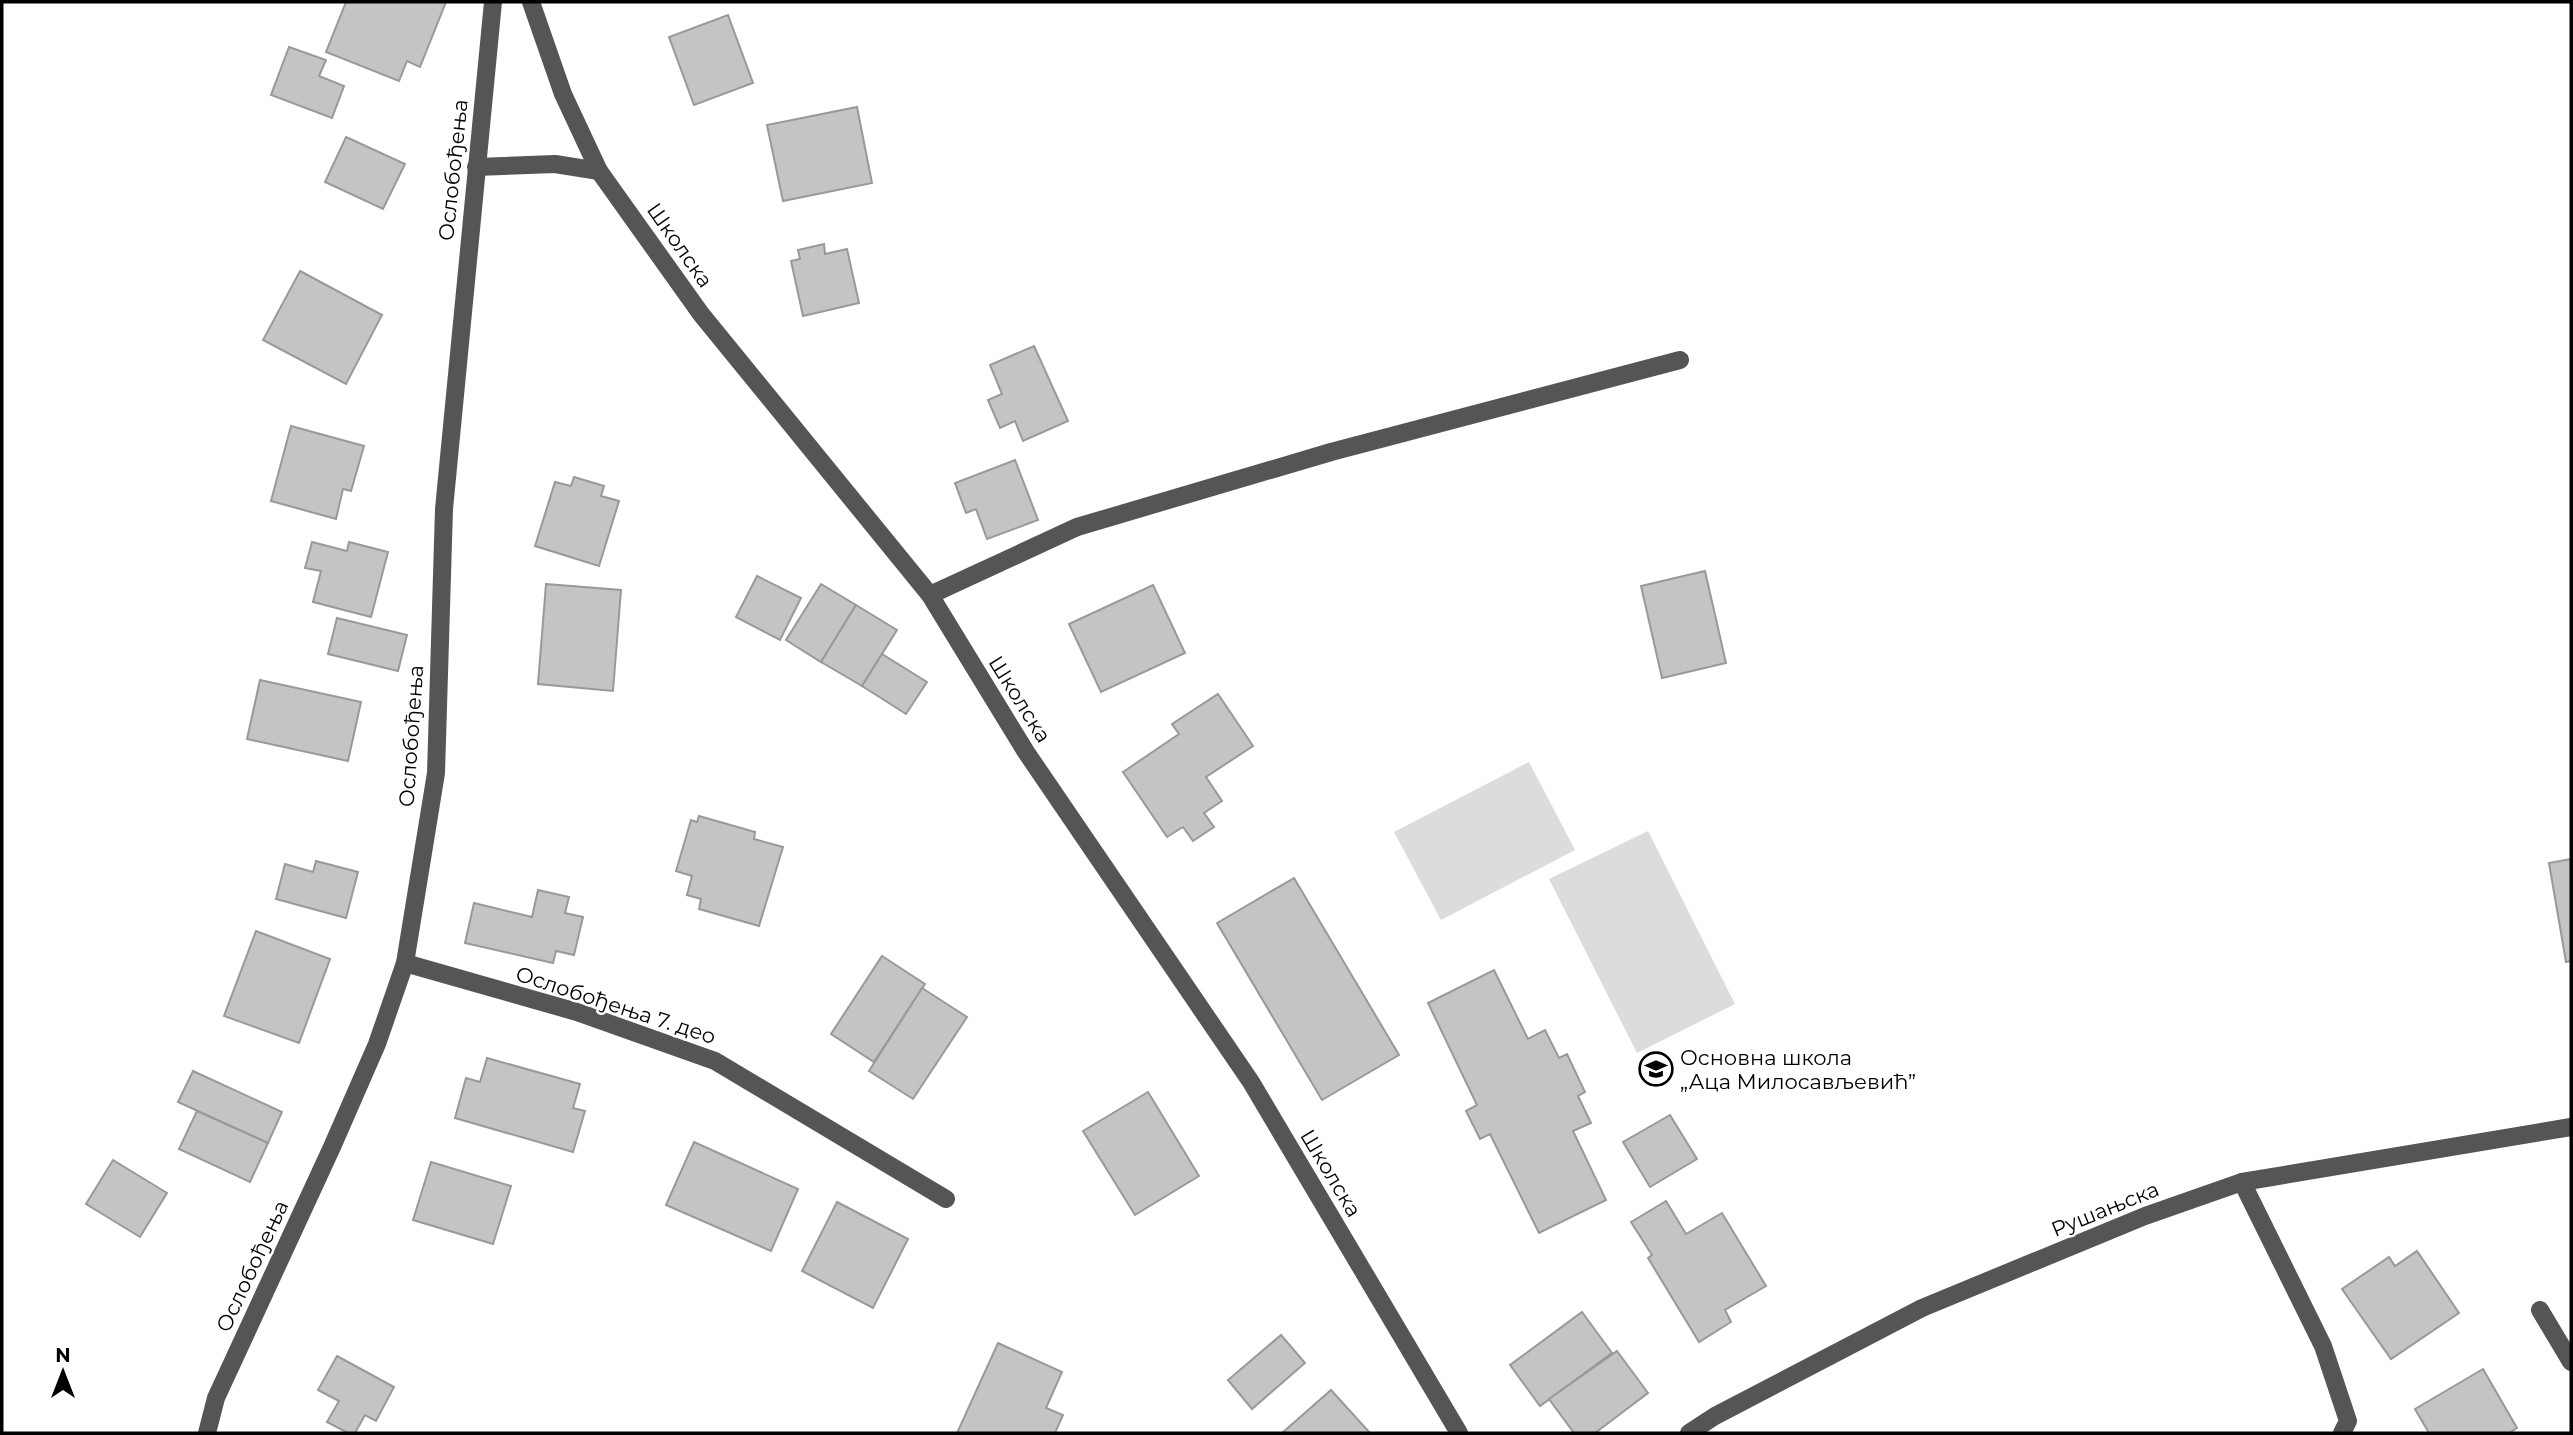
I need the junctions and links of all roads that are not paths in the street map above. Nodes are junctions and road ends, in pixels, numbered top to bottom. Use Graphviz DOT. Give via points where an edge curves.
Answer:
graph roads {
  1 [pos="493,2"];
  2 [pos="531,2"];
  3 [pos="476,167"];
  4 [pos="600,171"];
  5 [pos="1679,360"];
  6 [pos="930,595"];
  7 [pos="405,963"];
  8 [pos="2571,1126"];
  9 [pos="2242,1182"];
  10 [pos="947,1199"];
  11 [pos="2540,1310"];
  12 [pos="2571,1362"];
  13 [pos="207,1433"];
  14 [pos="1459,1433"];
  15 [pos="1689,1433"];
  16 [pos="2342,1433"];
  1 -- 3 [label="street, Ослобођења"];
  2 -- 4 [label="street, Школска" via="563,94"];
  3 -- 4 [label="street" via="555,164"];
  3 -- 7 [label="street, Ослобођења" via="444,509 436,773"];
  4 -- 6 [label="street, Школска" via="701,314"];
  5 -- 6 [label="street" via="1331,452 1077,527"];
  6 -- 14 [label="street, Школска" via="1026,752 1251,1082"];
  7 -- 10 [label="street, Ослобођења 7. део" via="577,1012 715,1061"];
  7 -- 13 [label="street, Ослобођења" via="377,1044 216,1398"];
  8 -- 9 [label="street, Рушањска"];
  9 -- 15 [label="street, Рушањска" via="2145,1216 1922,1308"];
  9 -- 16 [label="street" via="2323,1346 2348,1421"];
  11 -- 12 [label="street"];
}
